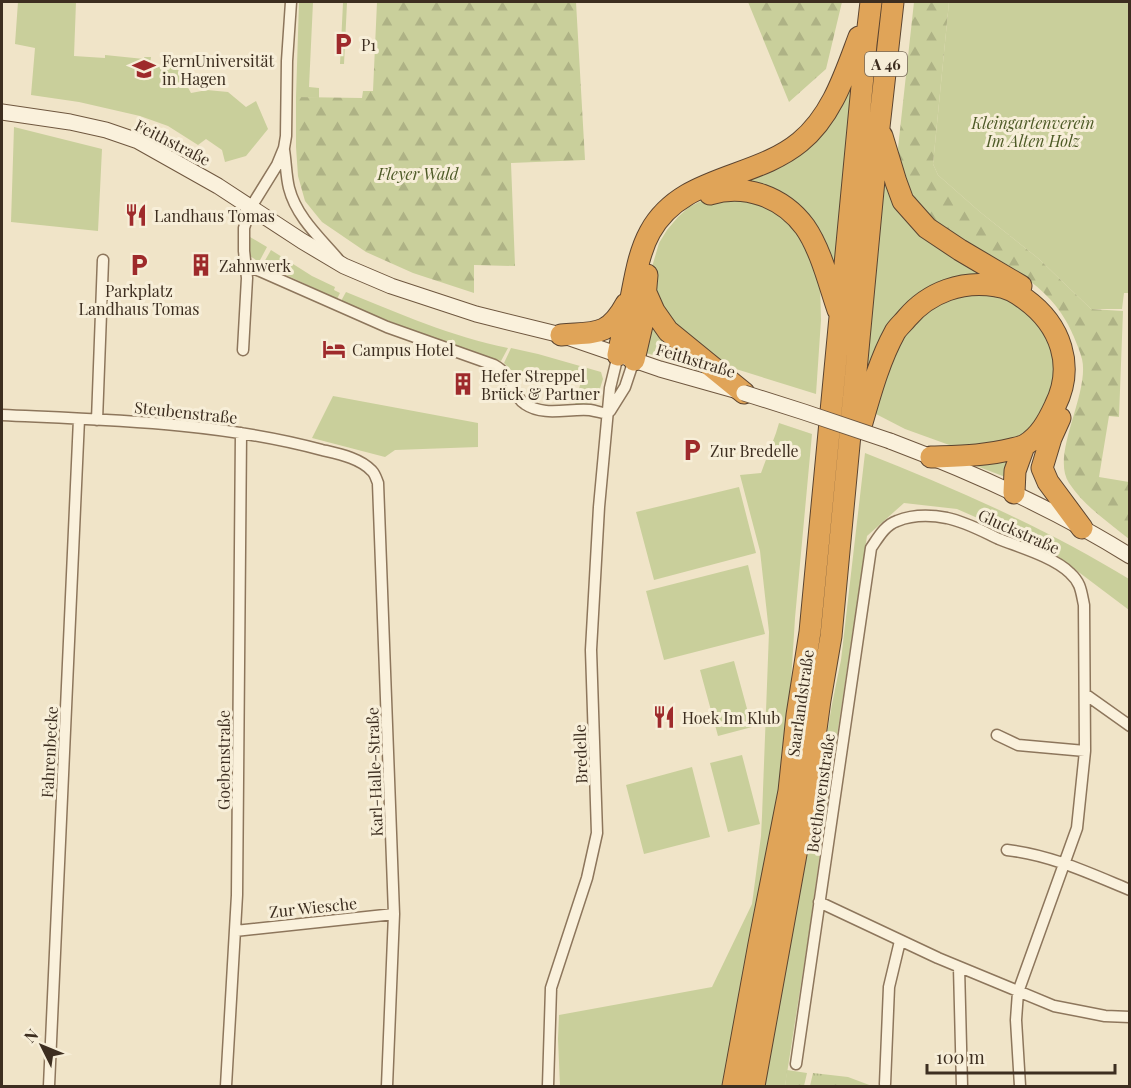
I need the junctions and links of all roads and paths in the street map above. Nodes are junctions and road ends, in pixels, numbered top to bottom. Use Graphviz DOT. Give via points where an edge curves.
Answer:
graph roads {
  1 [pos="291,2"];
  2 [pos="893,2"];
  3 [pos="871,5"];
  4 [pos="2,112"];
  5 [pos="879,127"];
  6 [pos="284,148"];
  7 [pos="251,207"];
  8 [pos="103,260"];
  9 [pos="247,266"];
  10 [pos="344,266"];
  11 [pos="639,293"];
  12 [pos="840,316"];
  13 [pos="561,335"];
  14 [pos="243,350"];
  15 [pos="626,357"];
  16 [pos="744,393"];
  17 [pos="608,414"];
  18 [pos="2,415"];
  19 [pos="79,419"];
  20 [pos="97,420"];
  21 [pos="241,433"];
  22 [pos="1024,446"];
  23 [pos="931,457"];
  24 [pos="363,464"];
  25 [pos="1042,468"];
  26 [pos="847,476"];
  27 [pos="1014,493"];
  28 [pos="1082,528"];
  29 [pos="884,531"];
  30 [pos="1130,556"];
  31 [pos="1085,694"];
  32 [pos="1130,726"];
  33 [pos="997,735"];
  34 [pos="1085,751"];
  35 [pos="1007,850"];
  36 [pos="1065,863"];
  37 [pos="1130,890"];
  38 [pos="819,902"];
  39 [pos="394,914"];
  40 [pos="235,931"];
  41 [pos="900,941"];
  42 [pos="959,967"];
  43 [pos="1018,992"];
  44 [pos="1130,1017"];
  45 [pos="796,1064"];
  46 [pos="885,1084"];
  47 [pos="49,1086"];
  48 [pos="225,1086"];
  49 [pos="387,1086"];
  50 [pos="548,1086"];
  51 [pos="734,1086"];
  52 [pos="754,1086"];
  53 [pos="962,1086"];
  54 [pos="1020,1086"];
  1 -- 6 [label="street"];
  2 -- 5 [label="highway, A 46"];
  3 -- 11 [label="highway" via="831,104 810,132 770,161 700,187 675,202 650,231 640,257"];
  3 -- 12 [label="highway, Saarlandstraße"];
  4 -- 7 [label="main road, Feithstraße" via="70,122 138,141"];
  5 -- 25 [label="highway" via="903,201 927,228 1029,292 1057,322 1069,353 1071,379"];
  5 -- 26 [label="highway"];
  6 -- 7 [label="street"];
  6 -- 10 [label="street" via="293,201"];
  7 -- 9 [label="street" via="243,232"];
  7 -- 10 [label="main road, Feithstraße"];
  8 -- 20 [label="street"];
  9 -- 14 [label="street"];
  9 -- 17 [label="street" via="387,327 494,365 506,374 520,400 537,410"];
  10 -- 13 [label="main road, Feithstraße" via="476,314"];
  11 -- 12 [label="highway" via="655,243 680,210 712,193 739,189 754,191 779,204 805,227"];
  11 -- 13 [label="highway" via="606,329"];
  11 -- 15 [label="highway" via="643,321"];
  11 -- 16 [label="highway" via="668,331"];
  12 -- 51 [label="highway, Saarlandstraße" via="810,632 789,791"];
  13 -- 15 [label="main road, Feithstraße"];
  15 -- 16 [label="main road, Feithstraße"];
  15 -- 17 [label="street, Bredelle" via="610,388"];
  15 -- 17 [label="street, Bredelle" via="625,387"];
  16 -- 23 [label="main road, Feithstraße, bridge"];
  17 -- 50 [label="street, Bredelle" via="598,507 591,650 597,833 587,878 551,988"];
  18 -- 19 [label="street, Steubenstraße"];
  19 -- 20 [label="street, Steubenstraße"];
  19 -- 47 [label="street, Fahrenbecke"];
  20 -- 21 [label="street, Steubenstraße"];
  21 -- 24 [label="street, Steubenstraße" via="292,442"];
  21 -- 40 [label="street, Goebenstraße"];
  22 -- 23 [label="highway" via="979,455"];
  22 -- 26 [label="highway" via="1048,421 1065,379 1058,337 1035,306 1015,292 997,286 953,288 931,296 896,331 872,390"];
  22 -- 27 [label="highway" via="1015,471"];
  23 -- 27 [label="main road, Feithstraße"];
  24 -- 39 [label="street, Karl-Halle-Straße" via="374,473 378,483"];
  25 -- 27 [label="highway"];
  25 -- 28 [label="highway"];
  26 -- 52 [label="highway, Saarlandstraße" via="831,636 808,788"];
  27 -- 28 [label="main road, Feithstraße"];
  28 -- 30 [label="main road, Feithstraße"];
  29 -- 31 [label="street, Gluckstraße" via="897,521 924,516 947,518 969,524 1068,571 1080,584 1084,605"];
  29 -- 38 [label="street, Beethovenstraße" via="871,548"];
  31 -- 32 [label="street"];
  31 -- 34 [label="street, Gluckstraße"];
  33 -- 34 [label="street" via="1018,745"];
  34 -- 36 [label="street, Gluckstraße" via="1077,828"];
  35 -- 36 [label="street"];
  36 -- 37 [label="street"];
  36 -- 43 [label="street, Gluckstraße"];
  38 -- 41 [label="street"];
  38 -- 45 [label="street, Beethovenstraße"];
  39 -- 40 [label="street, Zur Wiesche"];
  39 -- 49 [label="street, Karl-Halle-Straße"];
  40 -- 48 [label="street, Goebenstraße"];
  41 -- 42 [label="street"];
  41 -- 46 [label="street" via="889,987"];
  42 -- 43 [label="street"];
  42 -- 53 [label="street"];
  43 -- 44 [label="street" via="1054,1006"];
  43 -- 54 [label="street, Gluckstraße"];
}
